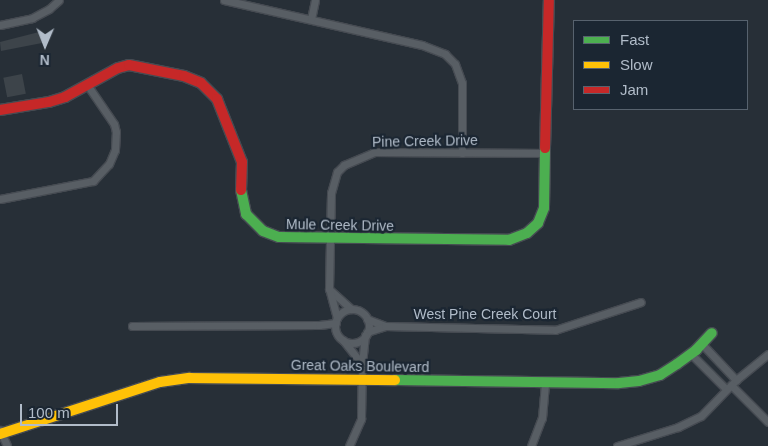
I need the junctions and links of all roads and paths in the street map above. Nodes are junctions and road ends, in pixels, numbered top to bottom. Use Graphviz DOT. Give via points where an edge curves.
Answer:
graph roads {
  1 [pos="59,0"];
  2 [pos="224,0"];
  3 [pos="315,0"];
  4 [pos="549,0"];
  5 [pos="311,19"];
  6 [pos="0,25"];
  7 [pos="88,86"];
  8 [pos="0,110"];
  9 [pos="462,153"];
  10 [pos="546,153"];
  11 [pos="0,199"];
  12 [pos="329,238"];
  13 [pos="329,289"];
  14 [pos="640,302"];
  15 [pos="352,309"];
  16 [pos="367,319"];
  17 [pos="336,320"];
  18 [pos="319,325"];
  19 [pos="132,326"];
  20 [pos="385,326"];
  21 [pos="712,333"];
  22 [pos="366,334"];
  23 [pos="340,337"];
  24 [pos="702,344"];
  25 [pos="691,354"];
  26 [pos="768,354"];
  27 [pos="362,364"];
  28 [pos="362,380"];
  29 [pos="545,382"];
  30 [pos="731,385"];
  31 [pos="768,422"];
  32 [pos="0,432"];
  33 [pos="7,446"];
  34 [pos="349,446"];
  35 [pos="530,446"];
  36 [pos="617,446"];
  1 -- 6 [label="street" via="32,18"];
  2 -- 5 [label="street"];
  3 -- 5 [label="street"];
  4 -- 10 [label="street, Mule Creek Drive"];
  5 -- 9 [label="street" via="422,45 445,54 454,64 462,83"];
  7 -- 8 [label="street, Mule Creek Drive" via="49,102"];
  7 -- 11 [label="street" via="114,124 115,150 109,164 93,181"];
  7 -- 12 [label="street, Mule Creek Drive" via="129,65 184,76 201,83 217,99 237,145 242,162 243,206 251,221 263,232 279,238"];
  9 -- 10 [label="street, Pine Creek Drive"];
  9 -- 12 [label="street, Pine Creek Drive" via="374,152 344,165 333,183"];
  10 -- 12 [label="street, Mule Creek Drive" via="544,208 538,223 518,238 415,241"];
  12 -- 13 [label="street, Pine Creek Drive"];
  13 -- 15 [label="street"];
  13 -- 17 [label="street, Pine Creek Drive"];
  14 -- 20 [label="street, West Pine Creek Court" via="555,330"];
  15 -- 16 [label="street"];
  15 -- 17 [label="street" via="342,312"];
  16 -- 20 [label="street, West Pine Creek Court"];
  16 -- 22 [label="street"];
  17 -- 18 [label="street"];
  17 -- 23 [label="street"];
  18 -- 19 [label="street"];
  18 -- 23 [label="street"];
  20 -- 22 [label="street, West Pine Creek Court"];
  21 -- 24 [label="street, Great Oaks Boulevard"];
  22 -- 23 [label="street" via="352,342"];
  22 -- 27 [label="street"];
  23 -- 27 [label="street"];
  24 -- 25 [label="street, Great Oaks Boulevard"];
  24 -- 30 [label="street"];
  25 -- 29 [label="street, Great Oaks Boulevard" via="660,375 639,381"];
  25 -- 30 [label="street"];
  26 -- 30 [label="street"];
  27 -- 28 [label="street"];
  28 -- 29 [label="street, Great Oaks Boulevard"];
  28 -- 32 [label="street, Great Oaks Boulevard" via="221,377 160,382"];
  28 -- 34 [label="street" via="361,419"];
  29 -- 35 [label="street" via="542,418"];
  30 -- 31 [label="street"];
  30 -- 36 [label="street" via="701,416 678,427"];
  32 -- 33 [label="street"];
}
